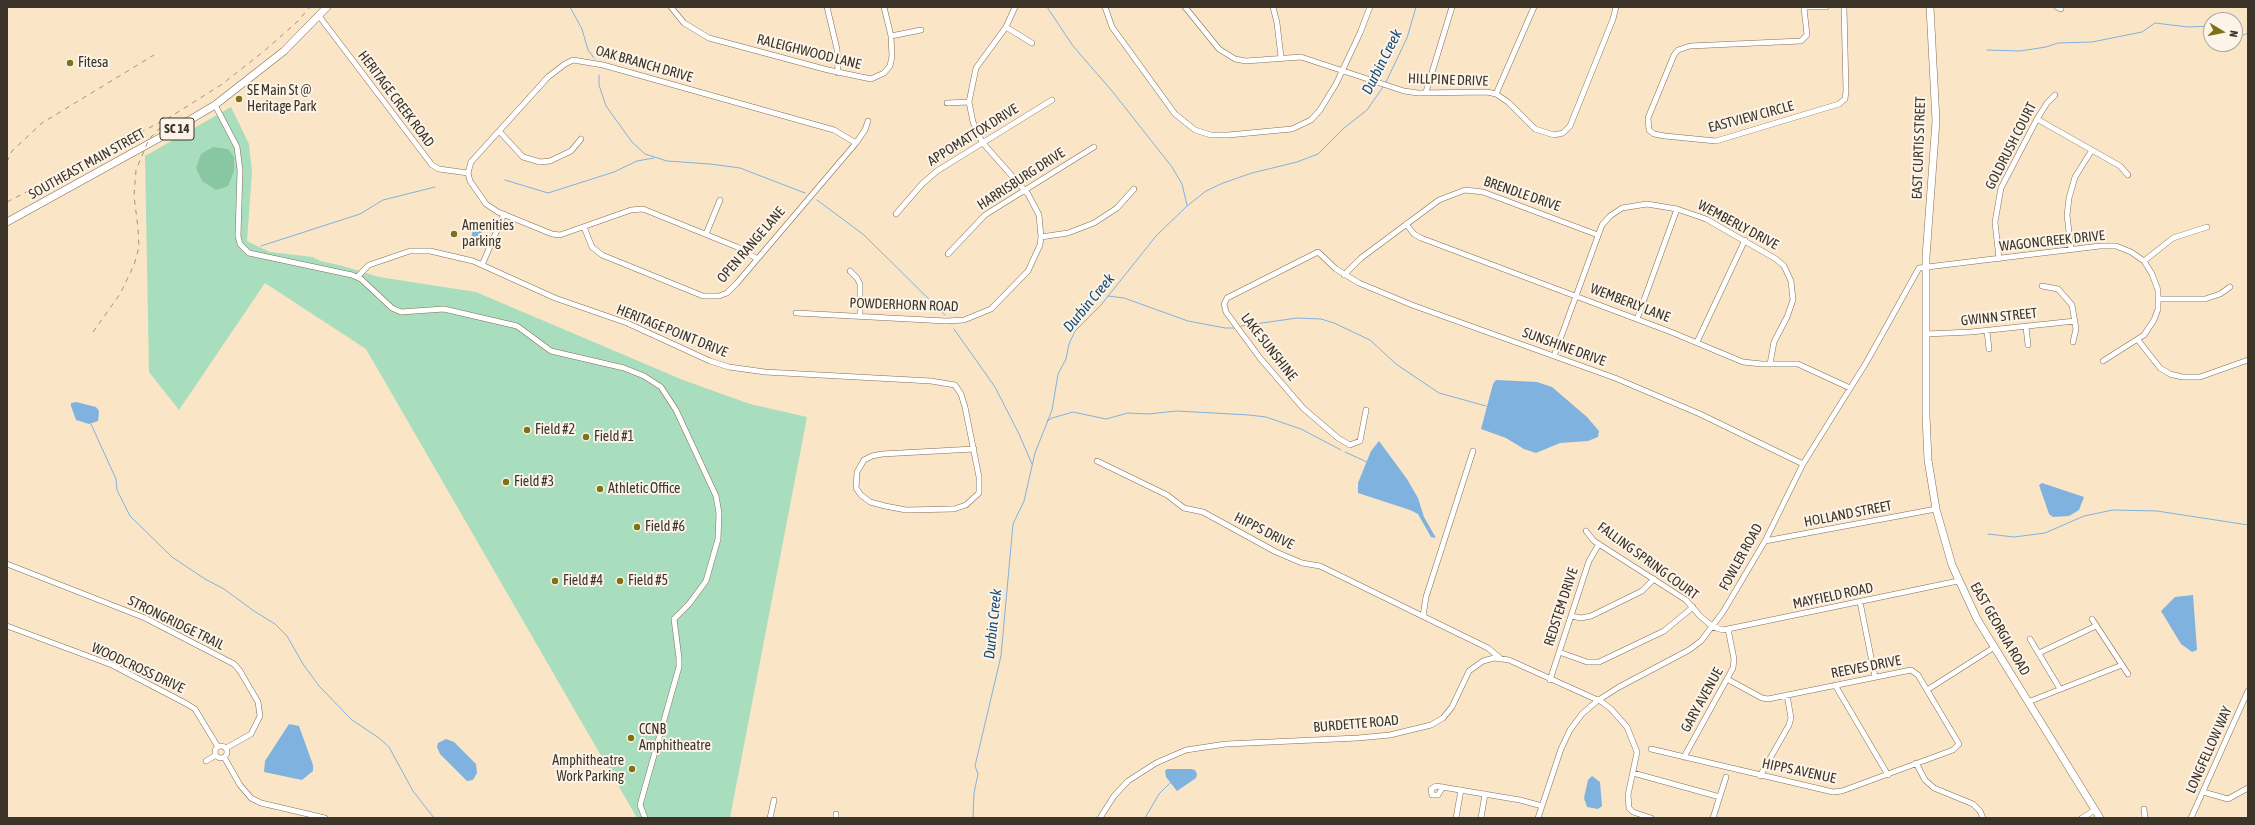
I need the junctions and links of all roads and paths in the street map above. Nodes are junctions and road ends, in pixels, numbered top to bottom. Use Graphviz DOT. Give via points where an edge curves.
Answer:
graph roads {
  1 [pos="327,7"];
  2 [pos="671,7"];
  3 [pos="827,7"];
  4 [pos="884,7"];
  5 [pos="1015,7"];
  6 [pos="1105,7"];
  7 [pos="1185,7"];
  8 [pos="1273,7"];
  9 [pos="1370,7"];
  10 [pos="1452,7"];
  11 [pos="1534,7"];
  12 [pos="1616,7"];
  13 [pos="1804,7"];
  14 [pos="1826,7"];
  15 [pos="1844,7"];
  16 [pos="1930,7"];
  17 [pos="319,16"];
  18 [pos="1006,27"];
  19 [pos="921,30"];
  20 [pos="891,36"];
  21 [pos="1032,43"];
  22 [pos="1281,57"];
  23 [pos="1343,70"];
  24 [pos="838,73"];
  25 [pos="1426,92"];
  26 [pos="1496,94"];
  27 [pos="2055,94"];
  28 [pos="1052,100"];
  29 [pos="947,102"];
  30 [pos="969,102"];
  31 [pos="214,105"];
  32 [pos="2037,119"];
  33 [pos="868,121"];
  34 [pos="499,131"];
  35 [pos="581,139"];
  36 [pos="982,142"];
  37 [pos="856,143"];
  38 [pos="1094,147"];
  39 [pos="2092,150"];
  40 [pos="468,173"];
  41 [pos="2128,175"];
  42 [pos="1134,189"];
  43 [pos="1024,190"];
  44 [pos="720,200"];
  45 [pos="1677,209"];
  46 [pos="504,214"];
  47 [pos="896,214"];
  48 [pos="7,222"];
  49 [pos="1406,224"];
  50 [pos="2207,227"];
  51 [pos="584,228"];
  52 [pos="706,234"];
  53 [pos="1598,234"];
  54 [pos="1041,236"];
  55 [pos="1745,240"];
  56 [pos="2071,249"];
  57 [pos="1318,252"];
  58 [pos="948,254"];
  59 [pos="756,258"];
  60 [pos="1999,259"];
  61 [pos="2144,261"];
  62 [pos="482,265"];
  63 [pos="1926,266"];
  64 [pos="850,271"];
  65 [pos="1344,275"];
  66 [pos="357,277"];
  67 [pos="2042,286"];
  68 [pos="2230,287"];
  69 [pos="1576,296"];
  70 [pos="2159,299"];
  71 [pos="796,313"];
  72 [pos="860,316"];
  73 [pos="1637,319"];
  74 [pos="2075,321"];
  75 [pos="2026,327"];
  76 [pos="1987,331"];
  77 [pos="1926,334"];
  78 [pos="2138,340"];
  79 [pos="1697,342"];
  80 [pos="2073,342"];
  81 [pos="2028,345"];
  82 [pos="1989,349"];
  83 [pos="1554,356"];
  84 [pos="2248,360"];
  85 [pos="2103,361"];
  86 [pos="1770,364"];
  87 [pos="1850,388"];
  88 [pos="1366,410"];
  89 [pos="974,449"];
  90 [pos="1473,451"];
  91 [pos="1097,461"];
  92 [pos="1804,464"];
  93 [pos="1936,509"];
  94 [pos="1586,531"];
  95 [pos="1765,541"];
  96 [pos="1599,544"];
  97 [pos="7,564"];
  98 [pos="1654,579"];
  99 [pos="1958,581"];
  100 [pos="1860,602"];
  101 [pos="1693,607"];
  102 [pos="1423,616"];
  103 [pos="1571,616"];
  104 [pos="2092,620"];
  105 [pos="7,626"];
  106 [pos="2096,626"];
  107 [pos="1713,627"];
  108 [pos="1728,629"];
  109 [pos="2030,639"];
  110 [pos="1994,648"];
  111 [pos="1559,652"];
  112 [pos="2039,653"];
  113 [pos="1500,658"];
  114 [pos="2122,665"];
  115 [pos="2128,674"];
  116 [pos="1875,677"];
  117 [pos="1727,679"];
  118 [pos="1550,680"];
  119 [pos="1835,685"];
  120 [pos="2060,689"];
  121 [pos="1927,690"];
  122 [pos="2248,691"];
  123 [pos="1787,695"];
  124 [pos="1597,701"];
  125 [pos="2028,702"];
  126 [pos="2245,704"];
  127 [pos="218,746"];
  128 [pos="226,748"];
  129 [pos="1651,749"];
  130 [pos="216,755"];
  131 [pos="224,757"];
  132 [pos="1684,757"];
  133 [pos="206,761"];
  134 [pos="1916,764"];
  135 [pos="1633,772"];
  136 [pos="1888,774"];
  137 [pos="1760,776"];
  138 [pos="1726,777"];
  139 [pos="1443,788"];
  140 [pos="2248,788"];
  141 [pos="1461,790"];
  142 [pos="2203,792"];
  143 [pos="1485,794"];
  144 [pos="1720,797"];
  145 [pos="774,800"];
  146 [pos="1542,806"];
  147 [pos="2144,809"];
  148 [pos="2095,810"];
  149 [pos="326,818"];
  150 [pos="645,818"];
  151 [pos="770,818"];
  152 [pos="1100,818"];
  153 [pos="1456,818"];
  154 [pos="1482,818"];
  155 [pos="1538,818"];
  156 [pos="1651,818"];
  157 [pos="1713,818"];
  158 [pos="1982,818"];
  159 [pos="2082,818"];
  160 [pos="2100,818"];
  161 [pos="2145,818"];
  162 [pos="2191,818"];
  1 -- 17 [label="main road, SOUTHEAST MAIN STREET / SC 14"];
  2 -- 24 [label="street, RALEIGHWOOD LANE" via="684,23 709,38"];
  3 -- 24 [label="street" via="837,49"];
  4 -- 20 [label="street, RALEIGHWOOD LANE"];
  5 -- 18 [label="street, POWDERHORN ROAD"];
  6 -- 23 [label="street" via="1108,20 1175,114 1188,126 1211,135 1258,133 1300,126 1311,120 1320,110"];
  7 -- 22 [label="street, HILLPINE DRIVE" via="1217,47 1231,57 1244,60"];
  8 -- 22 [label="street"];
  9 -- 23 [label="street"];
  10 -- 25 [label="street"];
  11 -- 26 [label="street"];
  12 -- 26 [label="street, HILLPINE DRIVE" via="1576,113 1566,131 1554,135 1535,129 1508,102"];
  13 -- 14 [label="street"];
  13 -- 15 [label="street, EASTVIEW CIRCLE" via="1807,35 1801,41 1690,46 1678,50 1648,118 1649,130 1665,136 1716,141 1839,104 1846,91"];
  16 -- 63 [label="main road, EAST CURTIS STREET" via="1936,120"];
  17 -- 31 [label="main road, SOUTHEAST MAIN STREET / SC 14" via="264,68"];
  17 -- 40 [label="street, HERITAGE CREEK ROAD" via="432,165 443,170"];
  18 -- 21 [label="street"];
  18 -- 30 [label="street, POWDERHORN ROAD" via="976,68"];
  19 -- 20 [label="street"];
  20 -- 24 [label="street, RALEIGHWOOD LANE" via="893,51 890,66 884,73 871,79"];
  22 -- 23 [label="street, HILLPINE DRIVE" via="1307,58"];
  23 -- 25 [label="street, HILLPINE DRIVE" via="1404,91"];
  25 -- 26 [label="street, HILLPINE DRIVE" via="1477,90"];
  27 -- 32 [label="street, GOLDRUSH COURT" via="2046,103"];
  28 -- 36 [label="street, APPOMATTOX DRIVE"];
  29 -- 30 [label="street"];
  30 -- 36 [label="street, POWDERHORN ROAD" via="973,122"];
  31 -- 48 [label="main road, SOUTHEAST MAIN STREET / SC 14" via="162,137"];
  31 -- 66 [label="street" via="237,148 240,170 240,244 245,250 273,259"];
  32 -- 39 [label="street"];
  32 -- 60 [label="street, GOLDRUSH COURT" via="1998,195 1995,222"];
  33 -- 37 [label="street, OPEN RANGE LANE"];
  34 -- 35 [label="street" via="523,157 540,162 550,161 571,151"];
  34 -- 37 [label="street, OAK BRANCH DRIVE" via="548,77 564,64 573,60 583,60 834,130"];
  34 -- 40 [label="street, OAK BRANCH DRIVE" via="471,162"];
  36 -- 43 [label="street, POWDERHORN ROAD"];
  36 -- 47 [label="street, APPOMATTOX DRIVE" via="929,177"];
  37 -- 59 [label="street, OPEN RANGE LANE"];
  38 -- 43 [label="street, HARRISBURG DRIVE"];
  39 -- 41 [label="street" via="2123,167"];
  39 -- 56 [label="street" via="2075,177 2069,198 2067,215"];
  40 -- 46 [label="street" via="470,181 486,204"];
  42 -- 54 [label="street" via="1117,208 1094,224 1068,233"];
  43 -- 54 [label="street, POWDERHORN ROAD" via="1036,208"];
  43 -- 58 [label="street, HARRISBURG DRIVE" via="985,215"];
  44 -- 52 [label="street"];
  45 -- 53 [label="street, WEMBERLY DRIVE" via="1647,204 1626,207 1610,216"];
  45 -- 55 [label="street, WEMBERLY DRIVE" via="1706,219"];
  45 -- 73 [label="street"];
  46 -- 51 [label="street" via="552,234 560,235"];
  46 -- 62 [label="street"];
  49 -- 53 [label="street, BRENDLE DRIVE" via="1444,196 1473,190"];
  49 -- 65 [label="street, BRENDLE DRIVE" via="1361,258"];
  49 -- 69 [label="street, WEMBERLY LANE" via="1421,238"];
  50 -- 61 [label="street" via="2173,238"];
  51 -- 52 [label="street" via="631,210 643,209"];
  51 -- 59 [label="street, OPEN RANGE LANE" via="592,247 602,255 703,296 727,293"];
  52 -- 59 [label="street" via="738,247"];
  53 -- 69 [label="street, WEMBERLY DRIVE"];
  54 -- 72 [label="street, POWDERHORN ROAD" via="1037,254 1028,271 995,305 980,315 948,321"];
  55 -- 79 [label="street"];
  55 -- 86 [label="street, WEMBERLY DRIVE" via="1782,264 1790,277 1793,289 1792,306 1774,342"];
  56 -- 60 [label="street, WAGONCREEK DRIVE"];
  56 -- 61 [label="street, WAGONCREEK DRIVE" via="2116,246"];
  57 -- 65 [label="street, SUNSHINE DRIVE"];
  57 -- 88 [label="street, LAKE SUNSHINE" via="1233,293 1226,299 1224,308 1260,358 1296,400 1345,444 1353,445 1360,441"];
  60 -- 63 [label="street, WAGONCREEK DRIVE" via="1938,267"];
  61 -- 70 [label="street, WAGONCREEK DRIVE" via="2155,280"];
  62 -- 66 [label="street, HERITAGE POINT DRIVE" via="418,250 369,265"];
  62 -- 89 [label="street, HERITAGE POINT DRIVE" via="555,298 627,323 710,361 729,367 772,373 931,380 955,385 961,394"];
  63 -- 77 [label="main road, EAST GEORGIA ROAD"];
  63 -- 87 [label="street, FOWLER ROAD" via="1916,271"];
  64 -- 72 [label="street" via="860,284"];
  65 -- 83 [label="street, SUNSHINE DRIVE" via="1402,301"];
  66 -- 150 [label="street" via="392,308 401,312 444,309 508,323 518,326 551,351 624,368 644,376 660,387 676,410 716,496 719,513 718,539 706,581 674,619 679,667 640,804"];
  67 -- 74 [label="street" via="2054,287 2066,296 2072,305"];
  68 -- 70 [label="street" via="2205,299"];
  69 -- 73 [label="street, WEMBERLY LANE"];
  69 -- 83 [label="street, WEMBERLY DRIVE"];
  70 -- 78 [label="street, WAGONCREEK DRIVE" via="2154,320"];
  71 -- 72 [label="street, POWDERHORN ROAD"];
  73 -- 79 [label="street, WEMBERLY LANE"];
  74 -- 75 [label="street, GWINN STREET"];
  74 -- 80 [label="street"];
  75 -- 76 [label="street, GWINN STREET"];
  75 -- 81 [label="street"];
  76 -- 77 [label="street, GWINN STREET"];
  76 -- 82 [label="street"];
  77 -- 93 [label="main road, EAST GEORGIA ROAD" via="1926,433"];
  78 -- 84 [label="street" via="2160,368 2182,377 2200,377"];
  78 -- 85 [label="street, WAGONCREEK DRIVE"];
  79 -- 86 [label="street, WEMBERLY LANE" via="1743,362"];
  83 -- 92 [label="street, SUNSHINE DRIVE" via="1615,378 1700,414"];
  86 -- 87 [label="street, WEMBERLY LANE" via="1798,364"];
  87 -- 92 [label="street, FOWLER ROAD"];
  89 -- 89 [label="street, HERITAGE POINT DRIVE" via="979,493 966,504 954,509 906,510 885,506 870,502 856,488 856,472 864,460 872,456"];
  90 -- 102 [label="street" via="1426,598"];
  91 -- 102 [label="street, HIPPS DRIVE" via="1167,495 1184,508 1203,512 1276,552 1302,563 1320,566"];
  92 -- 95 [label="street, FOWLER ROAD"];
  93 -- 95 [label="street, HOLLAND STREET"];
  93 -- 99 [label="main road, EAST GEORGIA ROAD" via="1946,549"];
  94 -- 96 [label="street, FALLING SPRING COURT"];
  95 -- 107 [label="street, FOWLER ROAD"];
  96 -- 98 [label="street, FALLING SPRING COURT"];
  96 -- 103 [label="street, REDSTEM DRIVE" via="1589,561"];
  97 -- 128 [label="street, STRONGRIDGE TRAIL" via="145,618 234,664 258,702 260,716 251,734"];
  98 -- 101 [label="street, FALLING SPRING COURT"];
  98 -- 103 [label="street" via="1642,591 1592,616"];
  99 -- 100 [label="street, MAYFIELD ROAD"];
  99 -- 110 [label="main road, EAST GEORGIA ROAD"];
  100 -- 108 [label="street, MAYFIELD ROAD"];
  100 -- 116 [label="street"];
  101 -- 107 [label="street, FALLING SPRING COURT"];
  101 -- 111 [label="street" via="1664,631 1599,662 1587,662"];
  102 -- 113 [label="street, HIPPS DRIVE" via="1488,648"];
  103 -- 111 [label="street, REDSTEM DRIVE"];
  104 -- 106 [label="street"];
  105 -- 127 [label="street, WOODCROSS DRIVE" via="112,665 187,704 195,709"];
  106 -- 112 [label="street"];
  106 -- 114 [label="street"];
  107 -- 108 [label="street, MAYFIELD ROAD"];
  107 -- 124 [label="street, FOWLER ROAD" via="1701,641 1680,656"];
  108 -- 117 [label="street, GARY AVENUE" via="1734,663"];
  109 -- 112 [label="street"];
  110 -- 121 [label="street"];
  110 -- 125 [label="main road, EAST GEORGIA ROAD"];
  111 -- 118 [label="street, REDSTEM DRIVE"];
  112 -- 120 [label="street"];
  113 -- 118 [label="street"];
  113 -- 152 [label="street, BURDETTE ROAD" via="1488,659 1473,667 1466,675 1448,713 1431,725 1390,735 1226,744 1186,750 1156,763 1128,781 1114,796"];
  114 -- 115 [label="street"];
  114 -- 120 [label="street"];
  116 -- 119 [label="street, REEVES DRIVE"];
  116 -- 121 [label="street, REEVES DRIVE" via="1911,670 1918,675"];
  117 -- 123 [label="street, REEVES DRIVE" via="1762,698"];
  117 -- 132 [label="street, GARY AVENUE"];
  118 -- 124 [label="street"];
  119 -- 123 [label="street, REEVES DRIVE"];
  119 -- 136 [label="street"];
  120 -- 125 [label="street"];
  121 -- 134 [label="street, HIPPS AVENUE" via="1959,744 1953,750"];
  122 -- 126 [label="street, LONGFELLOW WAY"];
  123 -- 137 [label="street" via="1791,718 1789,725"];
  124 -- 135 [label="street" via="1605,703 1627,728 1637,752"];
  124 -- 146 [label="street, FOWLER ROAD" via="1582,714 1566,737"];
  125 -- 148 [label="main road, EAST GEORGIA ROAD"];
  126 -- 142 [label="street, LONGFELLOW WAY"];
  127 -- 128 [label="street"];
  127 -- 130 [label="street"];
  128 -- 131 [label="street" via="227,754"];
  129 -- 132 [label="street, HIPPS AVENUE"];
  130 -- 131 [label="street" via="219,758"];
  130 -- 133 [label="street"];
  131 -- 149 [label="street" via="240,785 251,798 261,804"];
  132 -- 137 [label="street, HIPPS AVENUE"];
  134 -- 136 [label="street, HIPPS AVENUE"];
  134 -- 158 [label="street" via="1934,788 1973,804"];
  135 -- 144 [label="street"];
  135 -- 156 [label="street" via="1628,795 1629,808"];
  136 -- 137 [label="street, HIPPS AVENUE" via="1833,792"];
  138 -- 144 [label="street"];
  139 -- 141 [label="street"];
  140 -- 142 [label="street" via="2228,799"];
  141 -- 143 [label="street"];
  141 -- 153 [label="street"];
  142 -- 162 [label="street, LONGFELLOW WAY"];
  143 -- 146 [label="street"];
  143 -- 154 [label="street"];
  144 -- 157 [label="street"];
  145 -- 151 [label="street"];
  146 -- 155 [label="street, FOWLER ROAD"];
  147 -- 161 [label="street"];
  148 -- 159 [label="street"];
  148 -- 160 [label="main road, EAST GEORGIA ROAD"];
}
